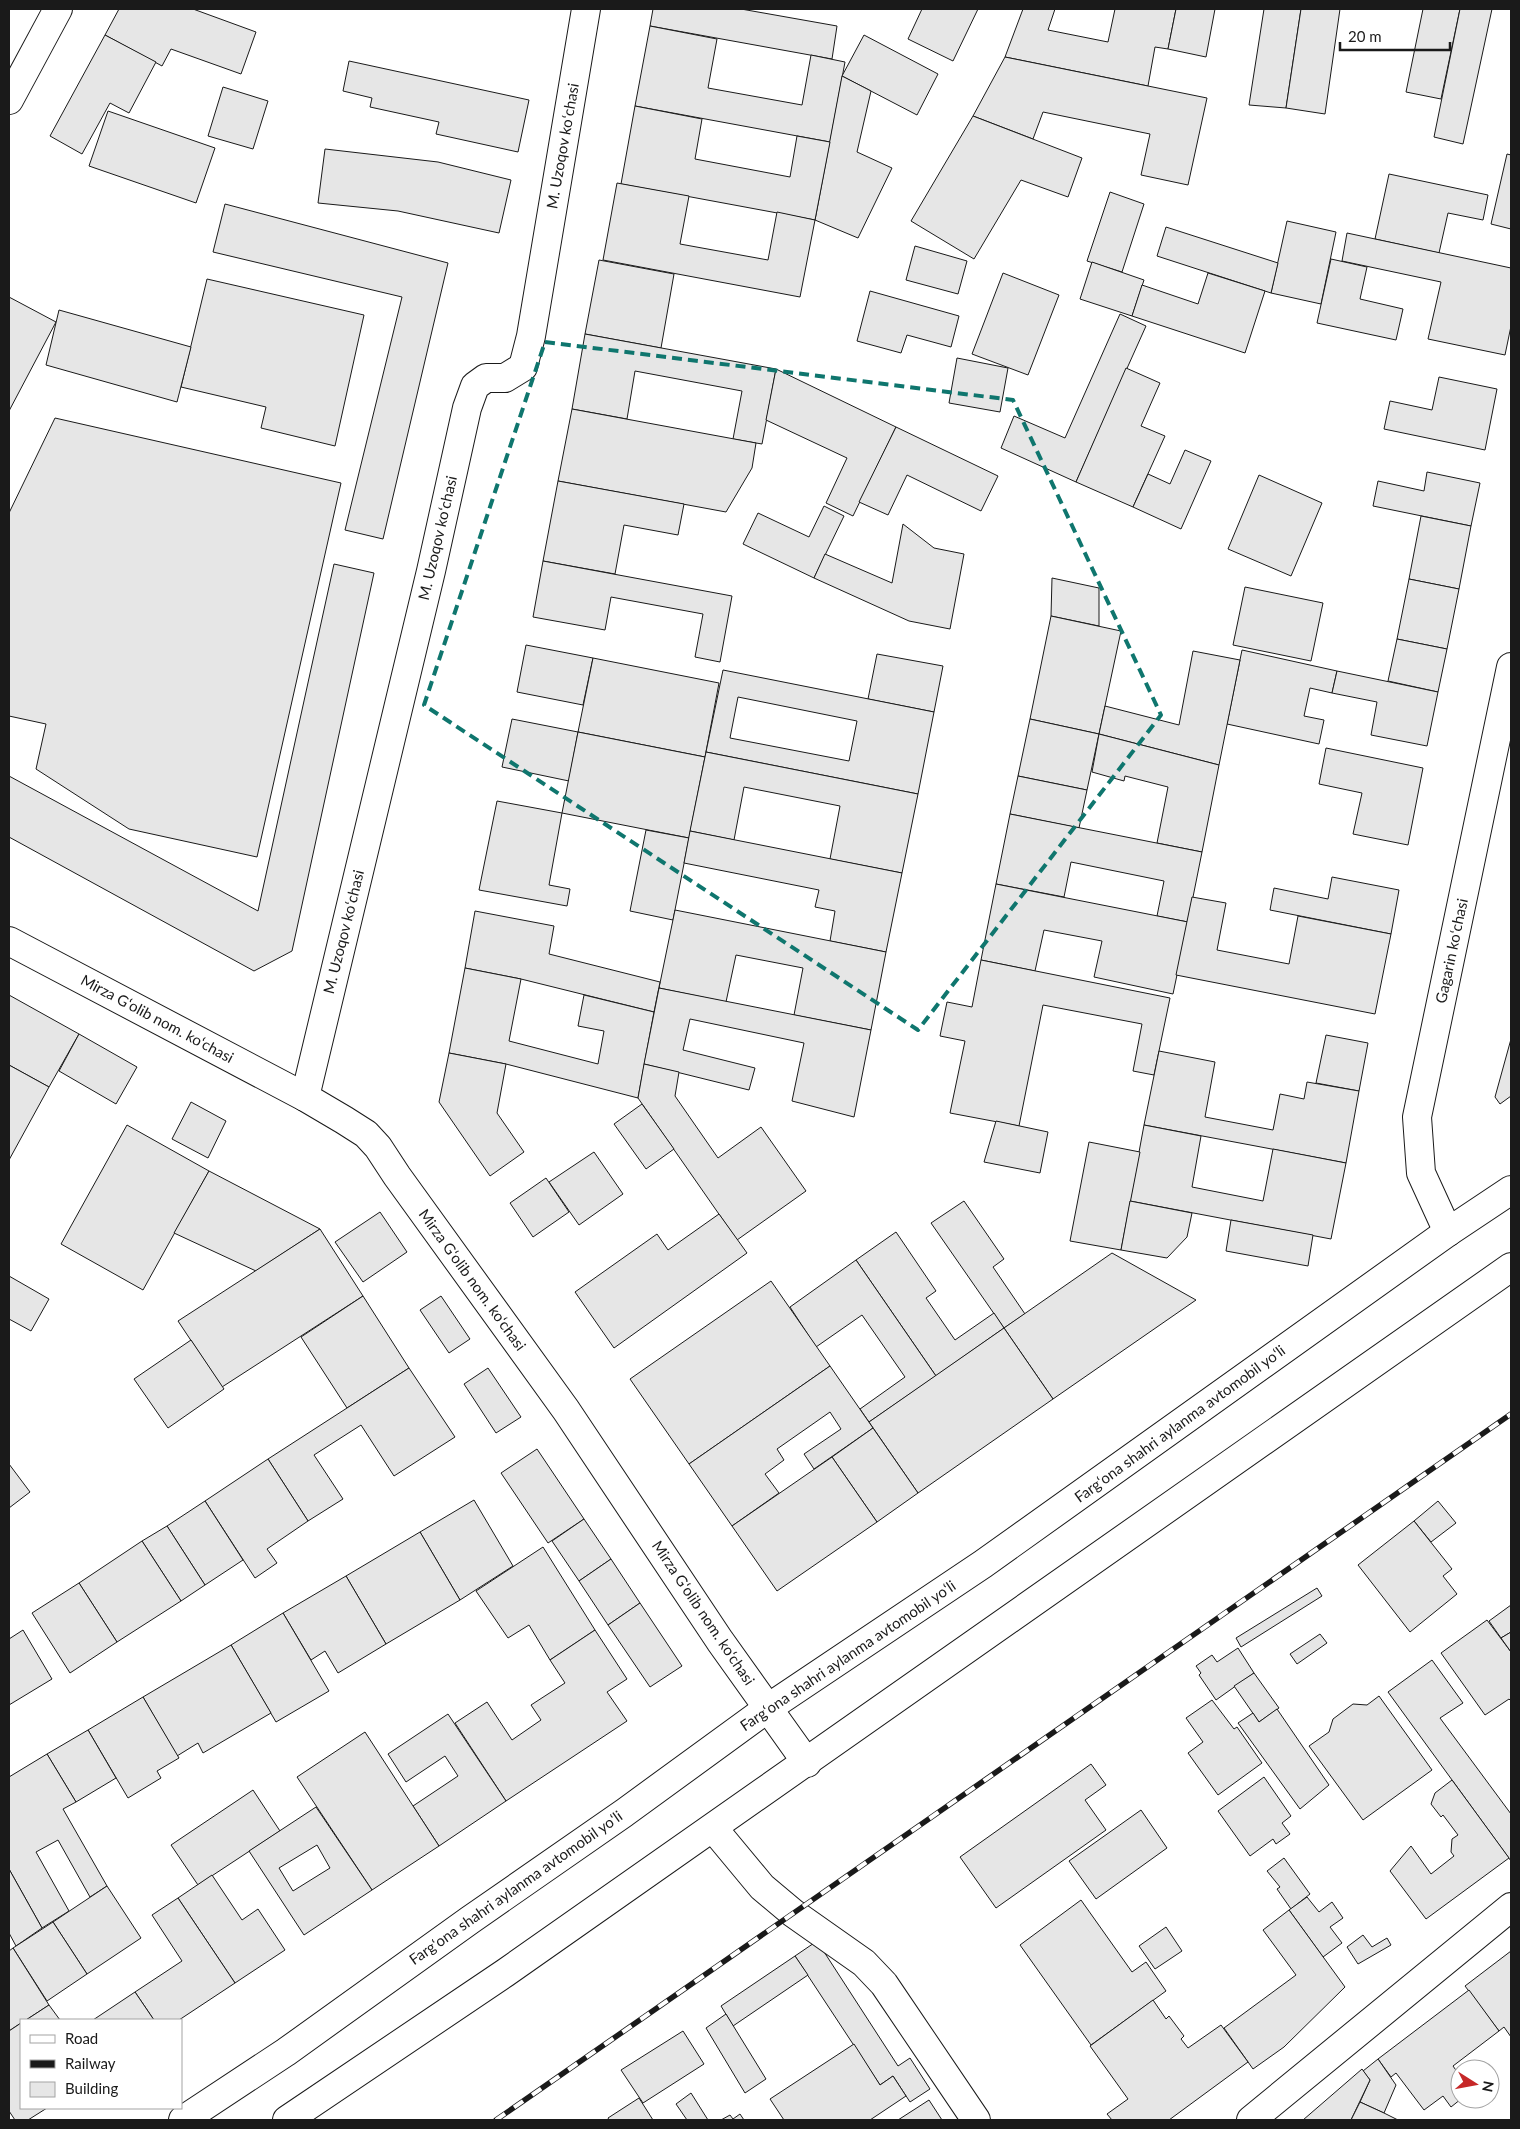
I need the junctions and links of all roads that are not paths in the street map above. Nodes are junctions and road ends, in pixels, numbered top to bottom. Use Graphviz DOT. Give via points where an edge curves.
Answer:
graph roads {
  1 [pos="58,9"];
  2 [pos="586,9"];
  3 [pos="9,100"];
  4 [pos="1511,667"];
  5 [pos="9,941"];
  6 [pos="305,1097"];
  7 [pos="1511,1190"];
  8 [pos="1448,1232"];
  9 [pos="1511,1267"];
  10 [pos="768,1708"];
  11 [pos="807,1763"];
  12 [pos="713,1828"];
  13 [pos="1511,1907"];
  14 [pos="183,2120"];
  15 [pos="287,2120"];
  16 [pos="976,2120"];
  17 [pos="1251,2120"];
  1 -- 3 [label="main road"];
  2 -- 6 [label="main road, M. Uzoqov koʻchasi" via="531,336 523,367 505,378 486,378 474,386 467,408"];
  4 -- 8 [label="main road, Gagarin koʻchasi" via="1417,1117 1421,1173"];
  5 -- 6 [label="main road, Mirza G‘olib nom. ko‘chasi"];
  6 -- 10 [label="main road, Mirza G‘olib nom. ko‘chasi" via="366,1134 378,1146 396,1176 566,1410"];
  7 -- 8 [label="main road, Fargʻona shahri aylanma avtomobil yoʻli"];
  8 -- 10 [label="main road, Fargʻona shahri aylanma avtomobil yoʻli" via="984,1564"];
  9 -- 11 [label="main road"];
  10 -- 11 [label="main road, Mirza G‘olib nom. ko‘chasi"];
  10 -- 14 [label="main road, Fargʻona shahri aylanma avtomobil yoʻli" via="286,2052"];
  11 -- 12 [label="main road"];
  12 -- 15 [label="main road"];
  12 -- 16 [label="main road" via="762,1887 793,1914 864,1963 884,1984"];
  13 -- 17 [label="main road"];
}
